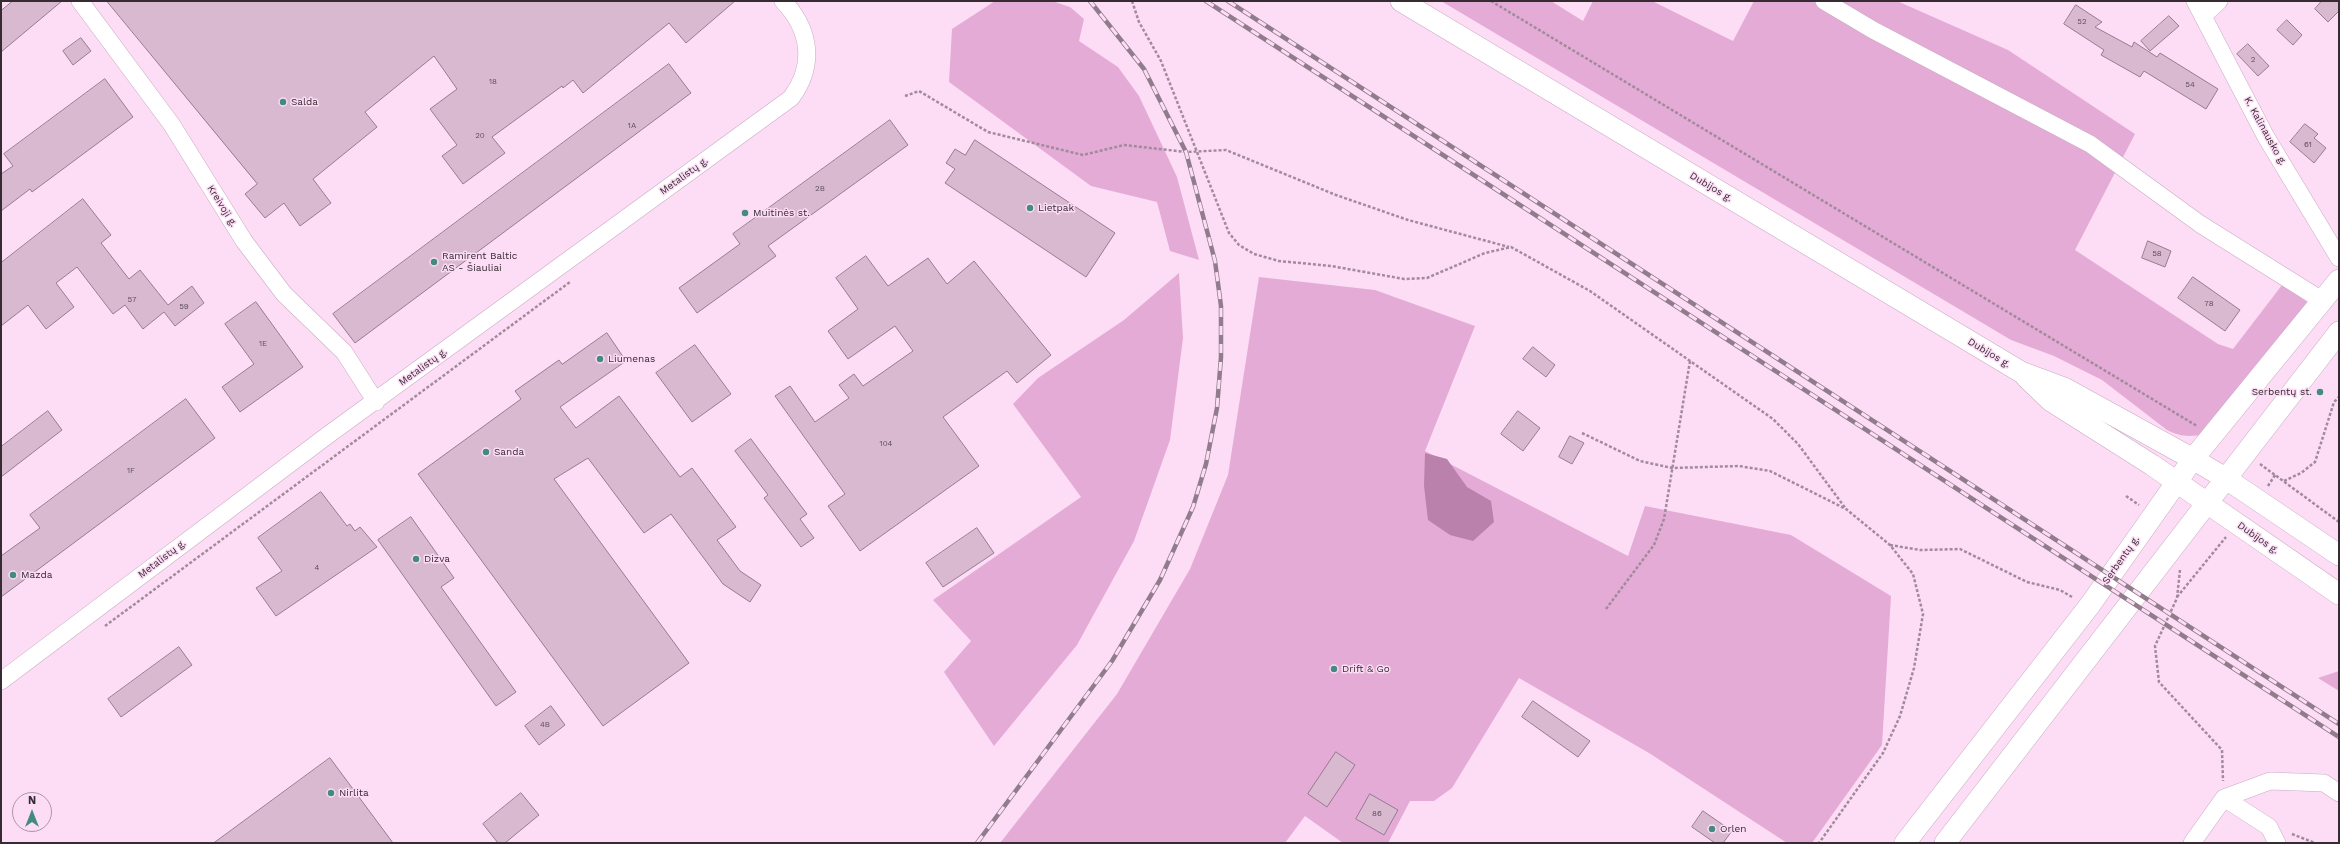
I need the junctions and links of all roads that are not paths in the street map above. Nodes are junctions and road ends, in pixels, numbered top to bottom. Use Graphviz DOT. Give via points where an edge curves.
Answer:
graph roads {
  1 [pos="80,1"];
  2 [pos="783,1"];
  3 [pos="1401,1"];
  4 [pos="1824,1"];
  5 [pos="2195,1"];
  6 [pos="2219,1"];
  7 [pos="2204,15"];
  8 [pos="2337,247"];
  9 [pos="2339,280"];
  10 [pos="2323,301"];
  11 [pos="2339,332"];
  12 [pos="2021,372"];
  13 [pos="376,402"];
  14 [pos="2193,459"];
  15 [pos="2225,478"];
  16 [pos="2176,482"];
  17 [pos="2207,503"];
  18 [pos="2339,555"];
  19 [pos="2339,594"];
  20 [pos="1,681"];
  21 [pos="2339,793"];
  22 [pos="2224,798"];
  23 [pos="1905,843"];
  24 [pos="1945,843"];
  25 [pos="2192,843"];
  26 [pos="2277,843"];
  1 -- 13 [label="street, Kreivoji g." via="172,125 244,241 284,294 344,352"];
  2 -- 13 [label="street, Metalistų g." via="804,33 808,53 805,74 791,98"];
  3 -- 12 [label="main road, Dubijos g."];
  4 -- 10 [label="street" via="1873,30 2090,144 2200,224"];
  5 -- 7 [label="street, K. Kalinausko g."];
  6 -- 7 [label="street"];
  7 -- 8 [label="street, K. Kalinausko g." via="2266,137"];
  9 -- 10 [label="main road, Serbentų g."];
  10 -- 14 [label="main road, Serbentų g."];
  11 -- 15 [label="main road"];
  12 -- 14 [label="main road, Dubijos g." via="2064,388"];
  12 -- 16 [label="main road, Dubijos g." via="2051,401"];
  13 -- 20 [label="street, Metalistų g." via="180,545"];
  14 -- 15 [label="main road, Dubijos g."];
  14 -- 16 [label="main road, Serbentų g."];
  15 -- 17 [label="main road"];
  15 -- 18 [label="main road, Dubijos g."];
  16 -- 17 [label="main road, Dubijos g."];
  16 -- 23 [label="main road, Serbentų g." via="2090,605"];
  17 -- 19 [label="main road, Dubijos g."];
  17 -- 24 [label="main road"];
  21 -- 22 [label="street" via="2324,783 2270,781"];
  22 -- 25 [label="street"];
  22 -- 26 [label="street" via="2269,827"];
}
